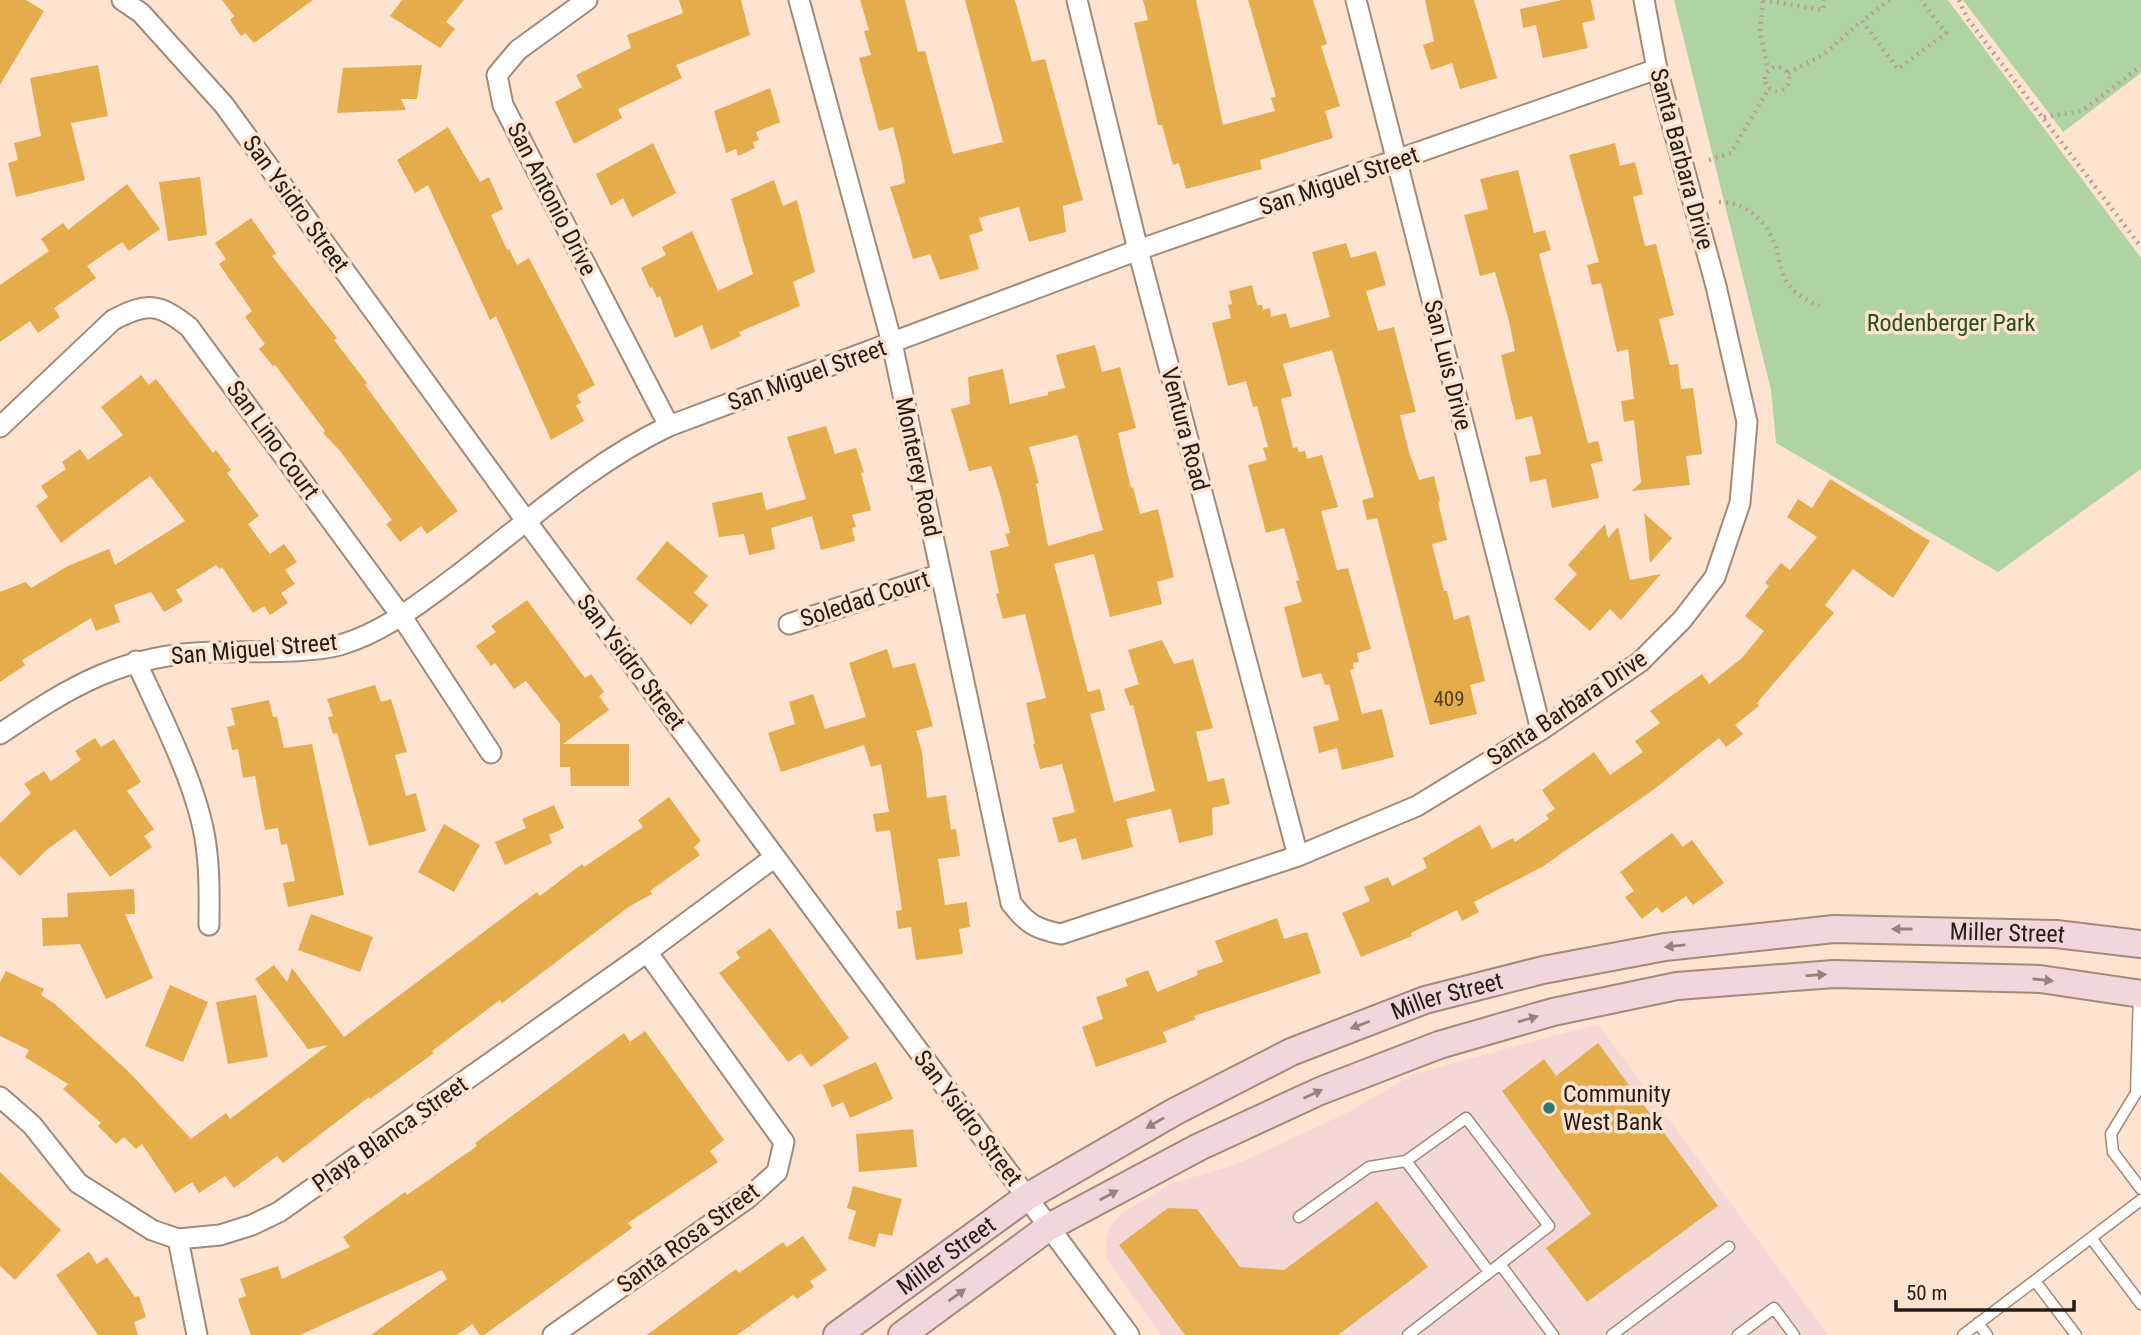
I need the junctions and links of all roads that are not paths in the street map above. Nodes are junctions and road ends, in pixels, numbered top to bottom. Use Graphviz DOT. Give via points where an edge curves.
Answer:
graph roads {
  1 [pos="122,0"];
  2 [pos="587,0"];
  3 [pos="799,0"];
  4 [pos="1077,0"];
  5 [pos="1356,0"];
  6 [pos="1644,0"];
  7 [pos="146,6"];
  8 [pos="1657,69"];
  9 [pos="1396,161"];
  10 [pos="1138,250"];
  11 [pos="891,343"];
  12 [pos="669,426"];
  13 [pos="0,427"];
  14 [pos="527,522"];
  15 [pos="941,574"];
  16 [pos="402,617"];
  17 [pos="789,624"];
  18 [pos="136,661"];
  19 [pos="1541,730"];
  20 [pos="0,734"];
  21 [pos="491,753"];
  22 [pos="1298,856"];
  23 [pos="775,857"];
  24 [pos="209,925"];
  25 [pos="1036,929"];
  26 [pos="2141,944"];
  27 [pos="647,952"];
  28 [pos="2140,994"];
  29 [pos="0,1097"];
  30 [pos="1406,1161"];
  31 [pos="2141,1189"];
  32 [pos="1027,1197"];
  33 [pos="2141,1200"];
  34 [pos="1299,1217"];
  35 [pos="1049,1227"];
  36 [pos="2091,1238"];
  37 [pos="178,1239"];
  38 [pos="1728,1247"];
  39 [pos="1500,1264"];
  40 [pos="1489,1272"];
  41 [pos="2035,1280"];
  42 [pos="2141,1304"];
  43 [pos="1978,1323"];
  44 [pos="197,1335"];
  45 [pos="553,1335"];
  46 [pos="837,1335"];
  47 [pos="902,1335"];
  48 [pos="1129,1335"];
  49 [pos="1408,1335"];
  50 [pos="1553,1335"];
  51 [pos="1612,1335"];
  52 [pos="1738,1335"];
  53 [pos="1794,1335"];
  54 [pos="1963,1335"];
  55 [pos="1987,1335"];
  56 [pos="2076,1335"];
  1 -- 7 [label="street, San Ysidro Street"];
  2 -- 12 [label="street, San Antonio Drive" via="518,50 497,75 503,105"];
  3 -- 11 [label="street, Monterey Road"];
  4 -- 10 [label="street, Ventura Road"];
  5 -- 9 [label="street, San Luis Drive"];
  6 -- 8 [label="street, Santa Barbara Drive"];
  7 -- 14 [label="street, San Ysidro Street" via="224,105"];
  8 -- 9 [label="street, San Miguel Street"];
  8 -- 19 [label="street, Santa Barbara Drive" via="1716,286 1747,422 1740,503 1715,577 1682,620 1640,662"];
  9 -- 10 [label="street, San Miguel Street"];
  9 -- 19 [label="street, San Luis Drive"];
  10 -- 11 [label="street, San Miguel Street"];
  10 -- 22 [label="street, Ventura Road"];
  11 -- 12 [label="street, San Miguel Street"];
  11 -- 15 [label="street, Monterey Road"];
  12 -- 14 [label="street, San Miguel Street" via="593,468"];
  13 -- 16 [label="street, San Lino Court" via="113,320 150,306 169,311 189,327"];
  14 -- 16 [label="street, San Miguel Street"];
  14 -- 23 [label="street, San Ysidro Street"];
  15 -- 17 [label="street, Soledad Court"];
  15 -- 25 [label="street, Monterey Road" via="1011,903"];
  16 -- 18 [label="street, San Miguel Street" via="339,645"];
  16 -- 21 [label="street, San Lino Court"];
  18 -- 20 [label="street, San Miguel Street" via="104,671 52,698"];
  18 -- 24 [label="street" via="177,752 198,813 207,852"];
  19 -- 22 [label="street, Santa Barbara Drive" via="1417,806"];
  22 -- 25 [label="street, Santa Barbara Drive" via="1061,934"];
  23 -- 27 [label="street, Playa Blanca Street"];
  23 -- 32 [label="street, San Ysidro Street"];
  26 -- 32 [label="street, Miller Street, one-way" via="2056,934 1834,929 1665,947 1543,970 1425,1000 1291,1052 1174,1112"];
  27 -- 37 [label="street, Playa Blanca Street" via="279,1212 220,1235"];
  27 -- 45 [label="street, Santa Rosa Street" via="784,1142 777,1172 748,1198"];
  28 -- 31 [label="lane" via="2136,1093 2116,1123 2111,1144"];
  35 -- 28 [label="street, Miller Street, one-way" via="1199,1147 1320,1091 1440,1045 1577,1007 1677,986 1834,974 2040,979"];
  29 -- 37 [label="street, Playa Blanca Street" via="32,1125 78,1183 152,1230"];
  30 -- 34 [label="lane" via="1369,1167"];
  30 -- 39 [label="lane" via="1466,1118 1549,1226"];
  30 -- 40 [label="lane"];
  32 -- 35 [label="street, San Ysidro Street"];
  32 -- 46 [label="street, Miller Street"];
  33 -- 36 [label="lane"];
  47 -- 35 [label="street, Miller Street, one-way"];
  35 -- 48 [label="street, San Ysidro Street"];
  36 -- 41 [label="lane"];
  36 -- 42 [label="lane"];
  37 -- 44 [label="street"];
  38 -- 51 [label="lane"];
  39 -- 40 [label="lane"];
  39 -- 50 [label="lane"];
  40 -- 49 [label="lane"];
  41 -- 43 [label="lane"];
  41 -- 56 [label="lane"];
  43 -- 54 [label="lane"];
  43 -- 55 [label="lane"];
  52 -- 53 [label="lane" via="1774,1308"];
}
